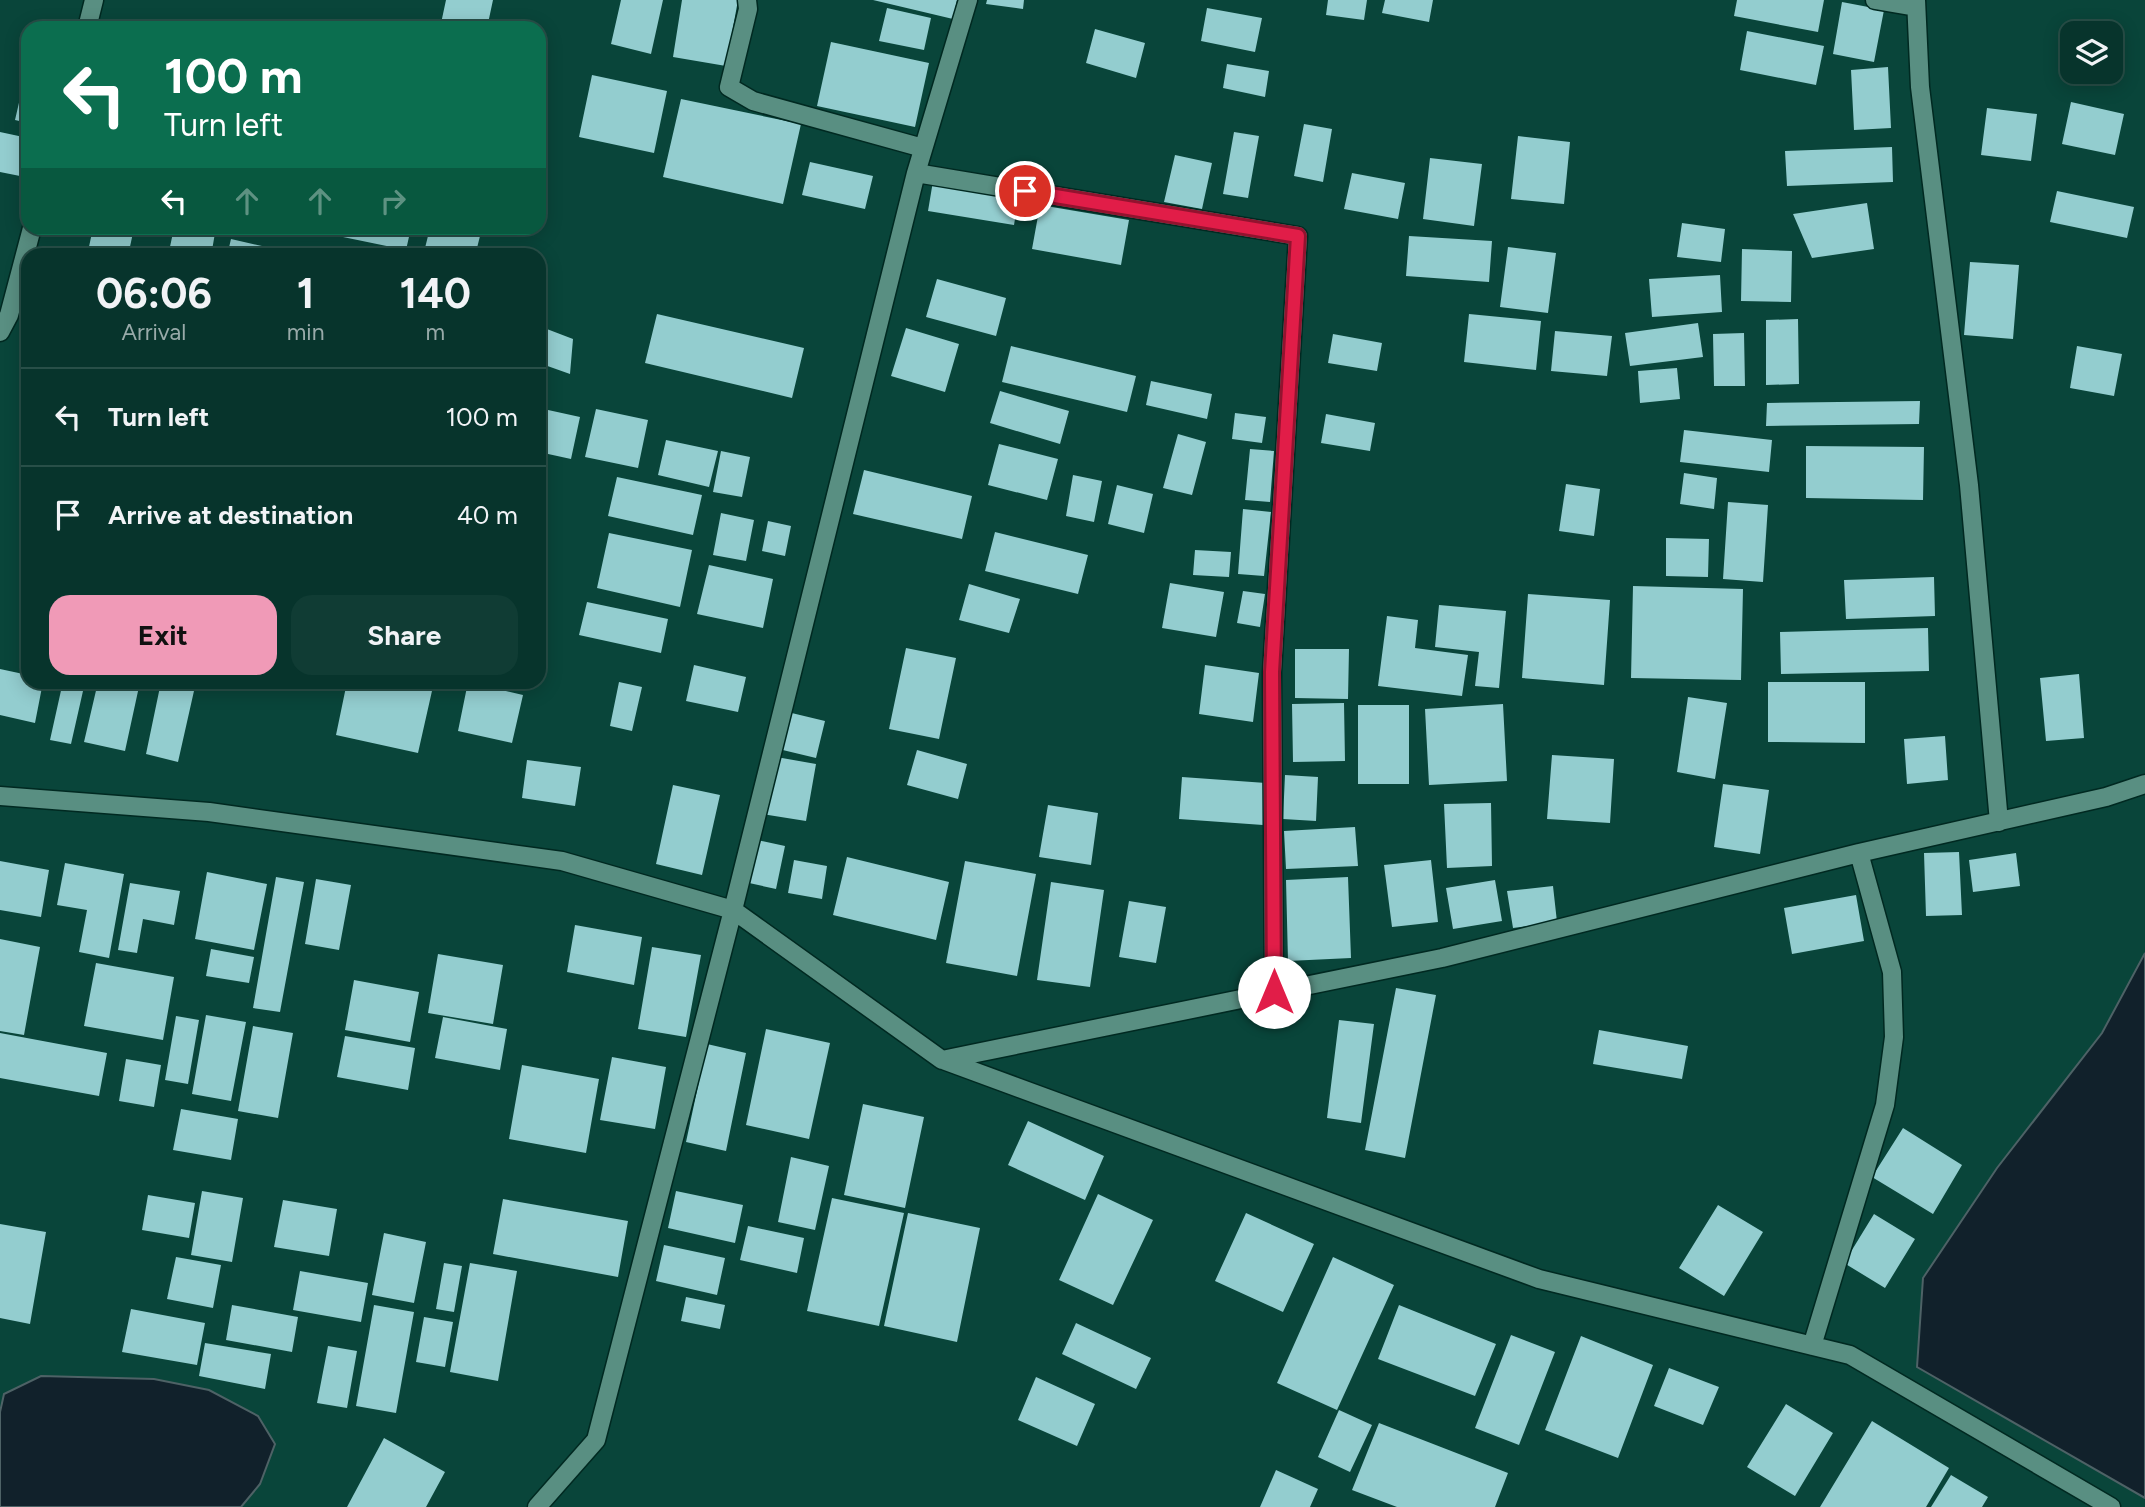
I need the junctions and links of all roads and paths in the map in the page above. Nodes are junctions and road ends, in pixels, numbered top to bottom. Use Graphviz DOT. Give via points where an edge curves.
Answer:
graph roads {
  1 [pos="94,0"];
  2 [pos="747,0"];
  3 [pos="968,0"];
  4 [pos="1875,0"];
  5 [pos="1916,4"];
  6 [pos="89,21"];
  7 [pos="923,148"];
  8 [pos="916,173"];
  9 [pos="21,269"];
  10 [pos="0,332"];
  11 [pos="2145,784"];
  12 [pos="0,796"];
  13 [pos="1999,822"];
  14 [pos="1859,853"];
  15 [pos="733,909"];
  16 [pos="1274,992"];
  17 [pos="942,1060"];
  18 [pos="1812,1346"];
  19 [pos="537,1507"];
  20 [pos="2110,1507"];
  1 -- 6 [label="street"];
  2 -- 7 [label="street" via="730,75 733,92"];
  3 -- 7 [label="street"];
  4 -- 5 [label="street"];
  5 -- 13 [label="street" via="1920,87 1969,485"];
  7 -- 8 [label="street"];
  8 -- 15 [label="street"];
  8 -- 16 [label="street" via="1298,236 1272,672"];
  9 -- 10 [label="street"];
  11 -- 13 [label="street"];
  12 -- 15 [label="street" via="209,812 562,861"];
  13 -- 14 [label="street"];
  14 -- 16 [label="street" via="1442,958"];
  14 -- 18 [label="street" via="1892,972 1894,1037 1885,1105"];
  15 -- 17 [label="street"];
  15 -- 19 [label="street" via="596,1440"];
  16 -- 17 [label="street"];
  17 -- 18 [label="street" via="1539,1279"];
  18 -- 20 [label="street" via="1850,1355"];
}
